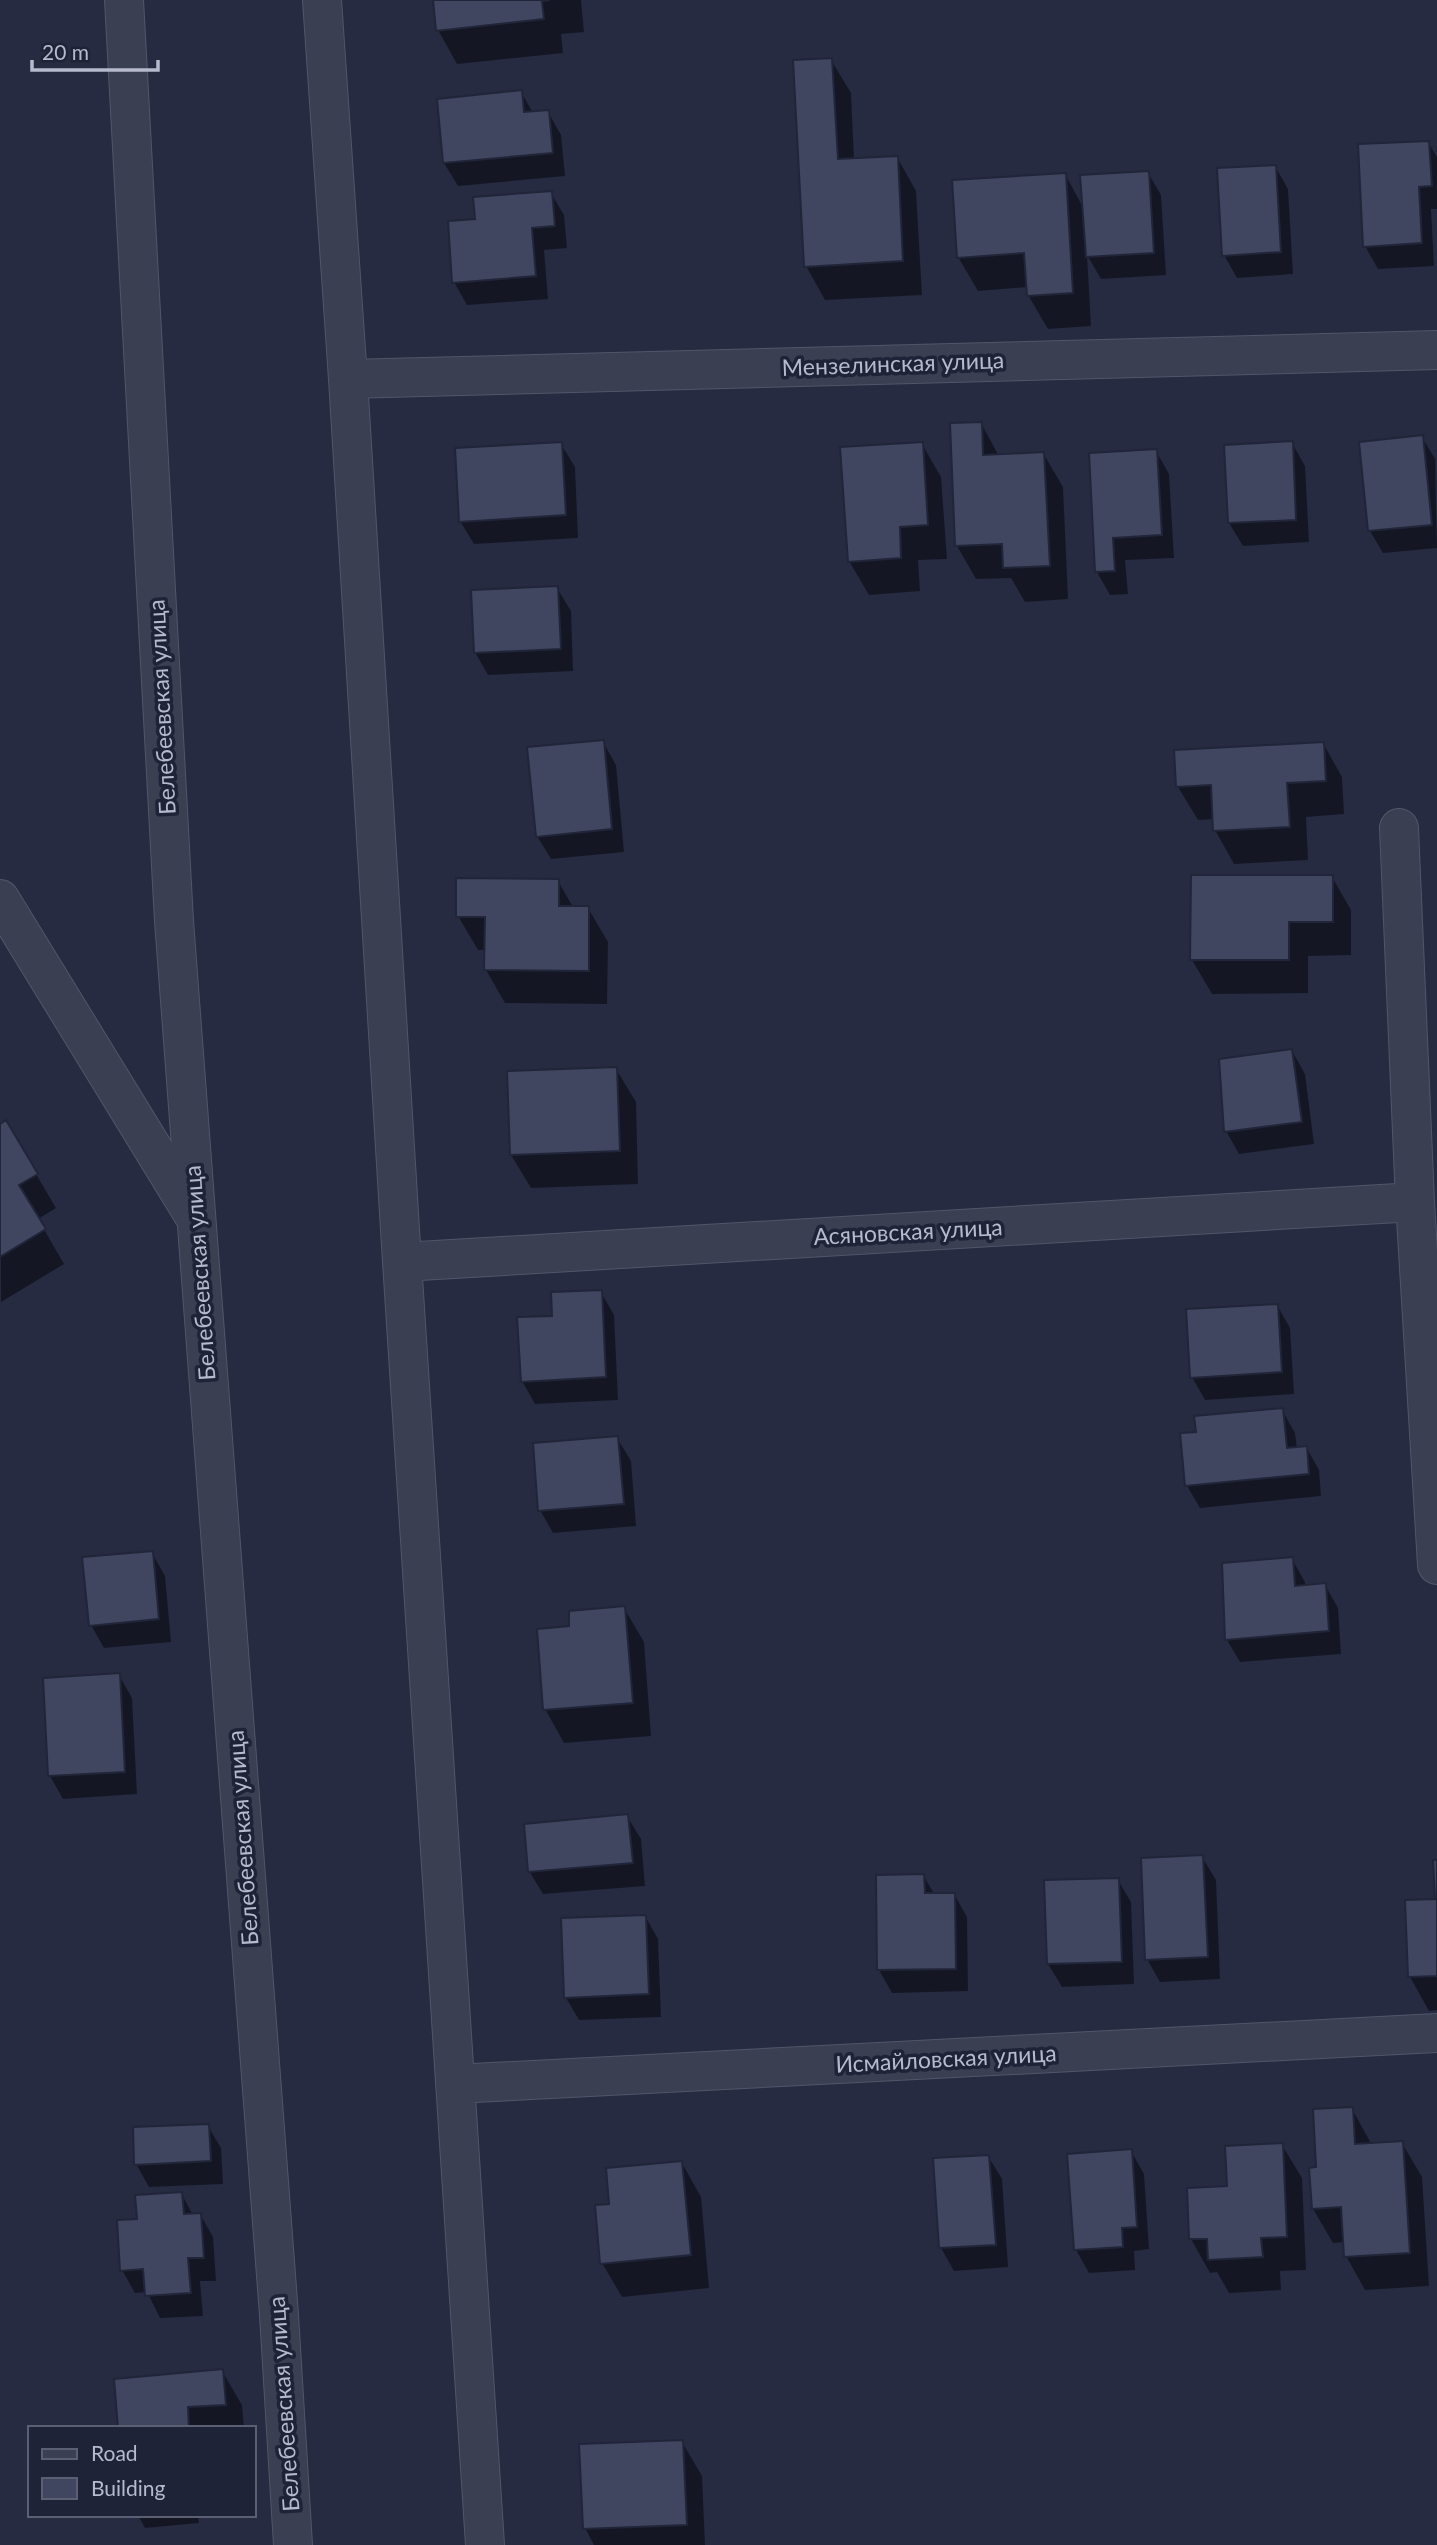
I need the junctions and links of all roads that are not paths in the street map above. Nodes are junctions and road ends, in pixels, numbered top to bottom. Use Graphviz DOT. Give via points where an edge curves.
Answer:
graph roads {
  1 [pos="124,0"];
  2 [pos="322,0"];
  3 [pos="1437,350"];
  4 [pos="348,379"];
  5 [pos="1399,828"];
  6 [pos="0,899"];
  7 [pos="1415,1202"];
  8 [pos="196,1219"];
  9 [pos="402,1262"];
  10 [pos="1437,1565"];
  11 [pos="1437,2034"];
  12 [pos="455,2084"];
  13 [pos="293,2545"];
  14 [pos="485,2545"];
  1 -- 8 [label="street, Белебеевская улица" via="174,921"];
  2 -- 4 [label="street"];
  3 -- 4 [label="street, Мензелинская улица"];
  4 -- 9 [label="street"];
  5 -- 7 [label="street"];
  6 -- 8 [label="street"];
  7 -- 9 [label="street, Асяновская улица"];
  7 -- 10 [label="street"];
  8 -- 13 [label="street, Белебеевская улица"];
  9 -- 12 [label="street"];
  11 -- 12 [label="street, Исмайловская улица"];
  12 -- 14 [label="street"];
}
